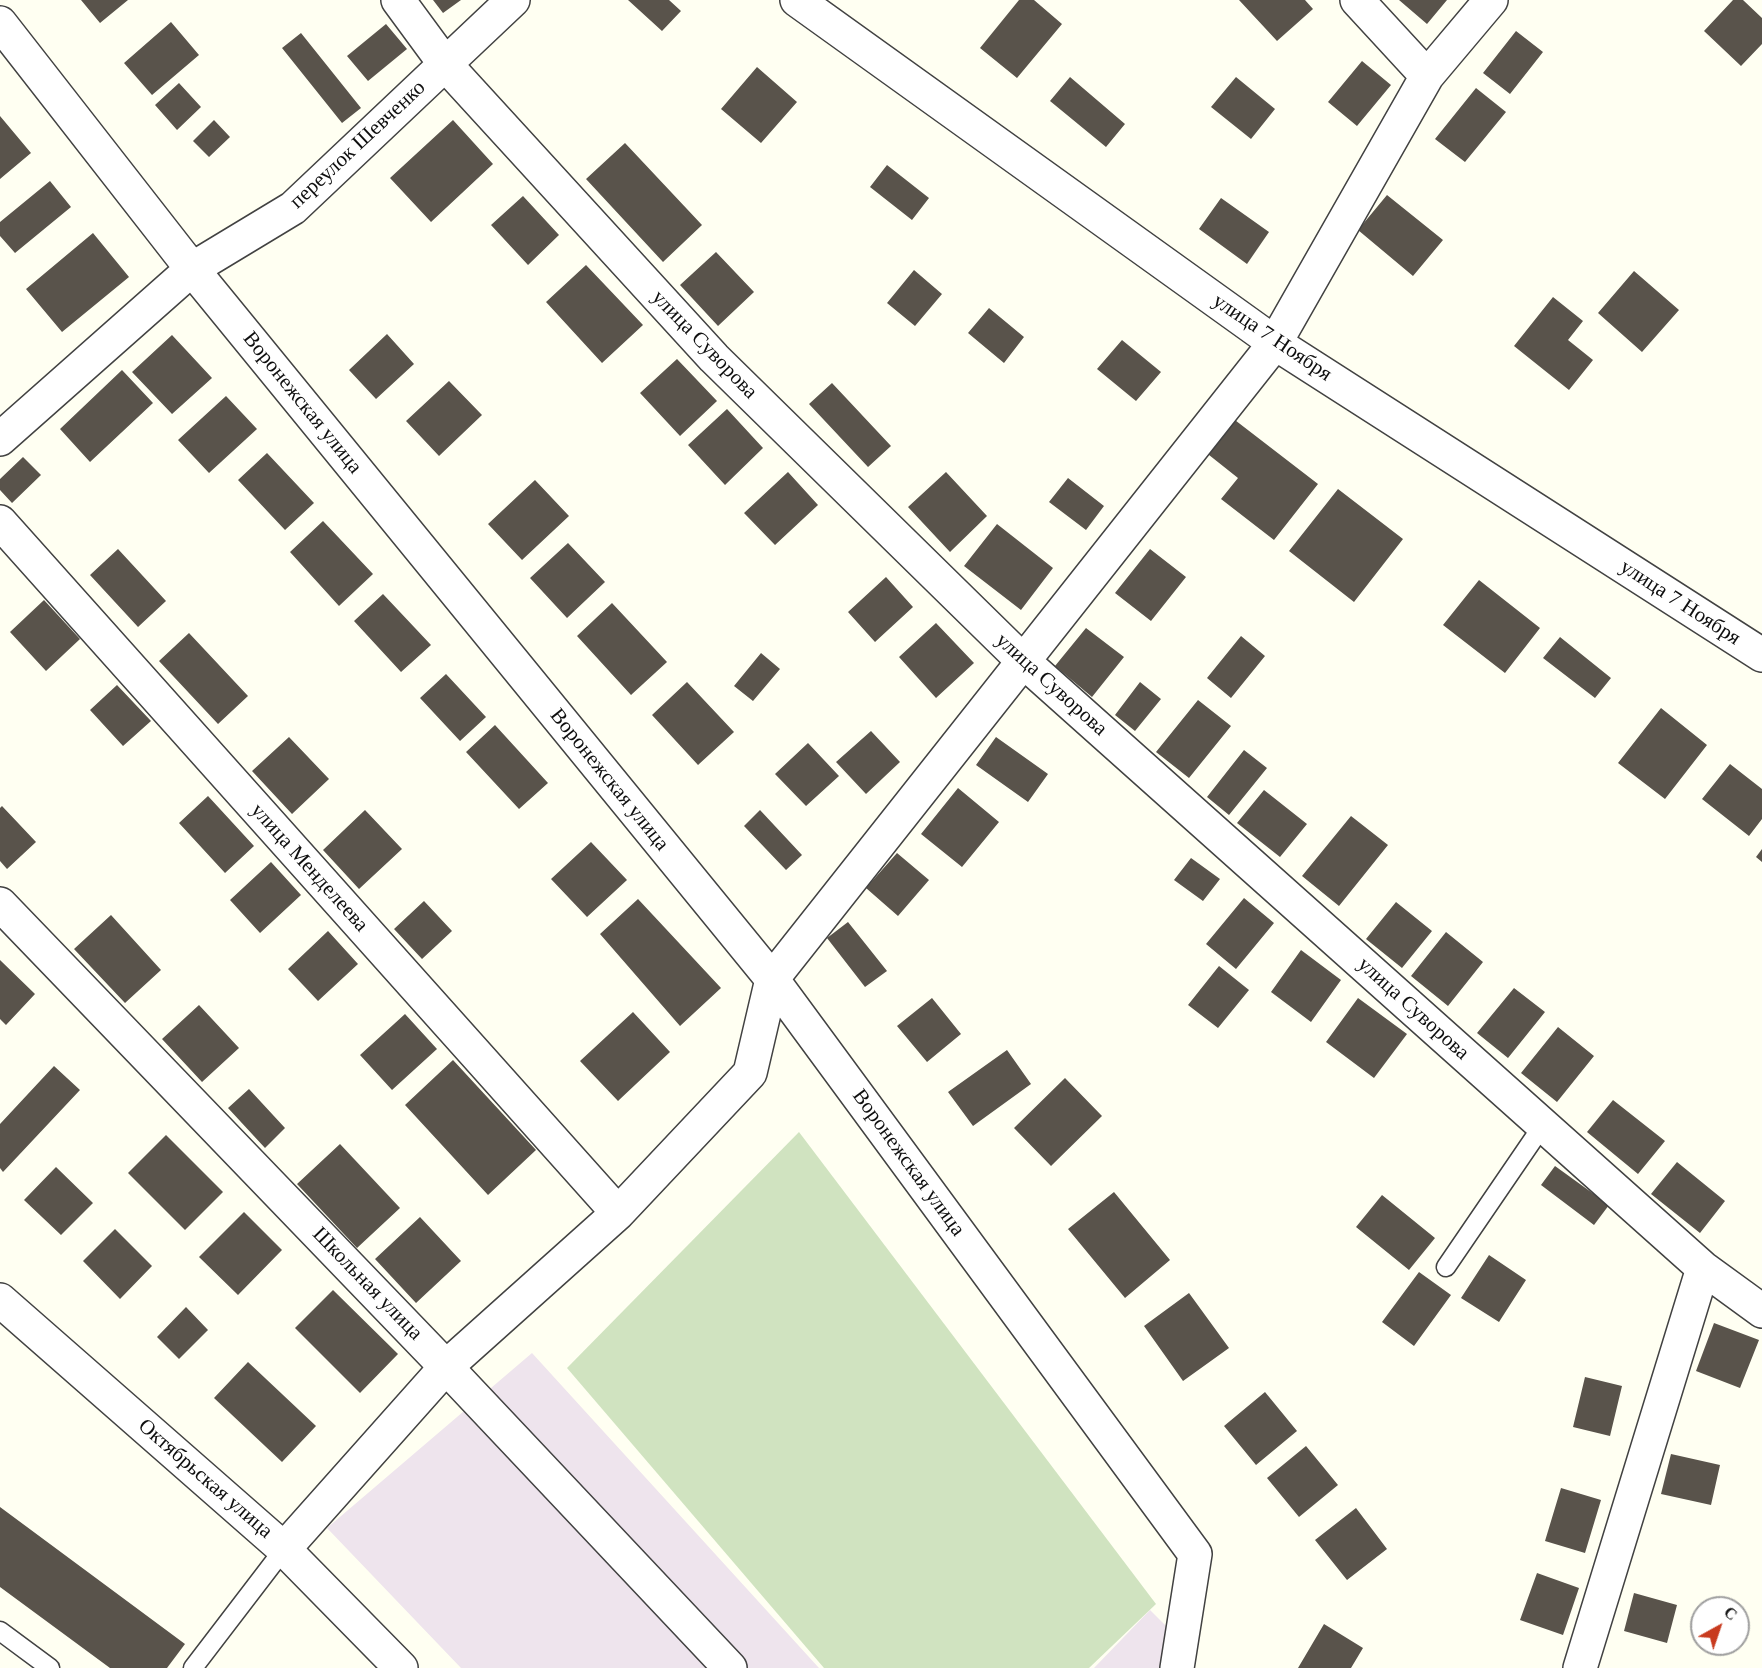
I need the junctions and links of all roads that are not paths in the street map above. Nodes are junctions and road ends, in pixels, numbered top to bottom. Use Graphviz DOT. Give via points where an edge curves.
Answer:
graph roads {
  1 [pos="398,0"];
  2 [pos="513,0"];
  3 [pos="797,0"];
  4 [pos="1357,0"];
  5 [pos="1491,0"];
  6 [pos="0,23"];
  7 [pos="445,64"];
  8 [pos="1427,76"];
  9 [pos="192,269"];
  10 [pos="1275,343"];
  11 [pos="0,439"];
  12 [pos="0,522"];
  13 [pos="1762,655"];
  14 [pos="1022,660"];
  15 [pos="0,904"];
  16 [pos="772,979"];
  17 [pos="1543,1125"];
  18 [pos="618,1213"];
  19 [pos="1446,1267"];
  20 [pos="1703,1268"];
  21 [pos="0,1300"];
  22 [pos="1762,1311"];
  23 [pos="446,1367"];
  24 [pos="284,1549"];
  25 [pos="0,1631"];
  26 [pos="50,1668"];
  27 [pos="193,1668"];
  28 [pos="401,1668"];
  29 [pos="730,1668"];
  30 [pos="1177,1668"];
  31 [pos="1580,1668"];
  1 -- 7 [label="street, улица Суворова"];
  2 -- 7 [label="street, переулок Шевченко"];
  3 -- 10 [label="street, улица 7 Ноября"];
  4 -- 8 [label="street"];
  5 -- 8 [label="street"];
  6 -- 9 [label="street, Воронежская улица"];
  7 -- 9 [label="street, переулок Шевченко" via="293,208"];
  7 -- 14 [label="street, улица Суворова" via="714,358"];
  8 -- 10 [label="street"];
  9 -- 11 [label="street, переулок Шевченко"];
  9 -- 16 [label="street, Воронежская улица"];
  10 -- 13 [label="street, улица 7 Ноября"];
  10 -- 14 [label="street"];
  12 -- 18 [label="street, улица Менделеева"];
  14 -- 16 [label="street"];
  14 -- 17 [label="street, улица Суворова"];
  15 -- 23 [label="street, Школьная улица"];
  16 -- 18 [label="street" via="750,1073"];
  16 -- 30 [label="street, Воронежская улица" via="1195,1554"];
  17 -- 19 [label="lane"];
  17 -- 20 [label="street, улица Суворова"];
  18 -- 23 [label="street"];
  20 -- 22 [label="street, улица Суворова"];
  20 -- 31 [label="street"];
  21 -- 24 [label="street, Октябрьская улица"];
  23 -- 24 [label="street"];
  23 -- 29 [label="street, Школьная улица"];
  24 -- 27 [label="lane"];
  24 -- 28 [label="street, Октябрьская улица"];
  25 -- 26 [label="lane"];
}
